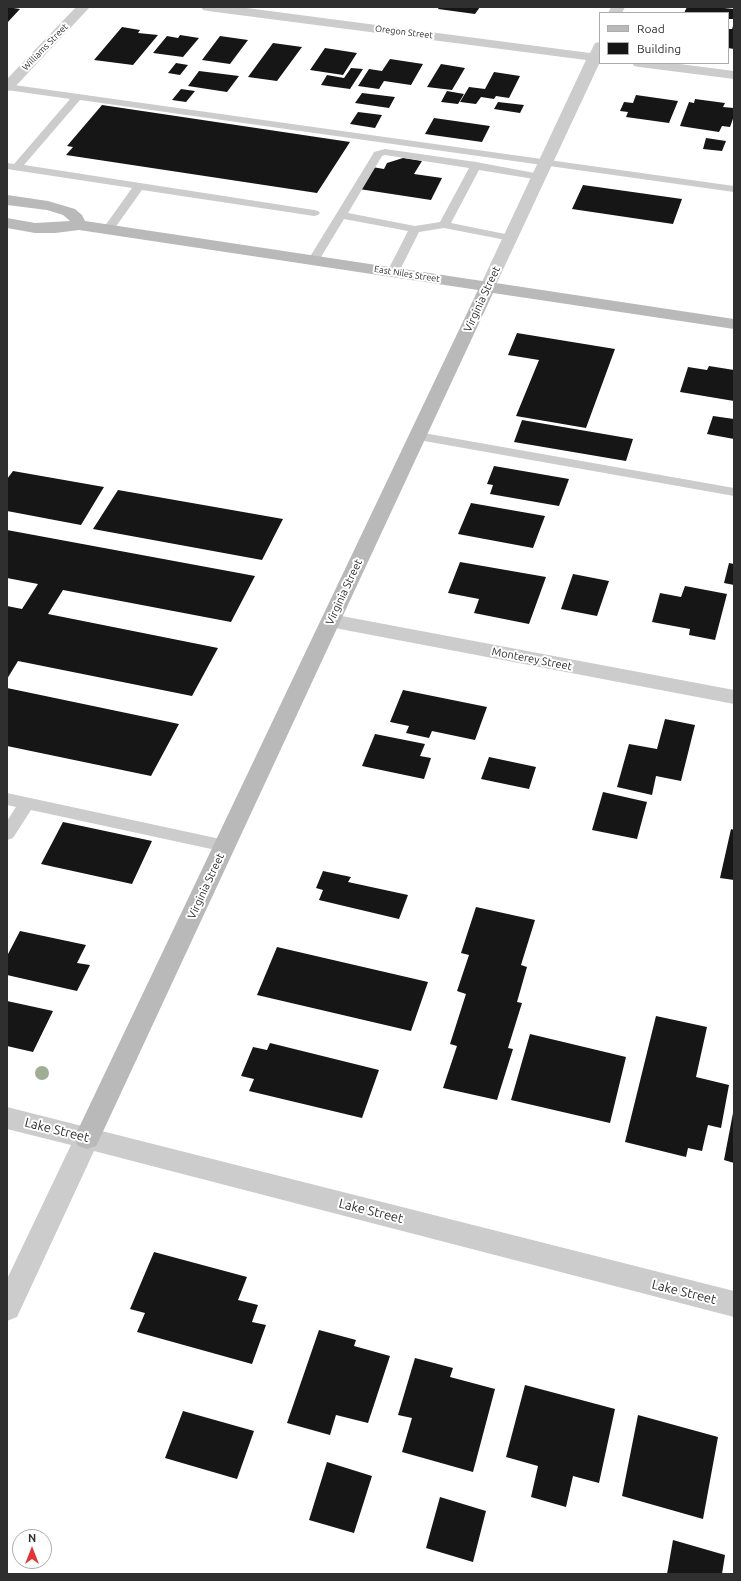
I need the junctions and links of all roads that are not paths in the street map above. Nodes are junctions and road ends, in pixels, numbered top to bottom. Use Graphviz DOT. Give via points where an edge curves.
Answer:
graph roads {
  1 [pos="83,7"];
  2 [pos="208,7"];
  3 [pos="598,54"];
  4 [pos="647,64"];
  5 [pos="734,75"];
  6 [pos="7,87"];
  7 [pos="77,97"];
  8 [pos="442,148"];
  9 [pos="436,159"];
  10 [pos="546,162"];
  11 [pos="476,165"];
  12 [pos="12,167"];
  13 [pos="540,177"];
  14 [pos="139,186"];
  15 [pos="734,189"];
  16 [pos="7,200"];
  17 [pos="314,213"];
  18 [pos="341,215"];
  19 [pos="7,224"];
  20 [pos="79,225"];
  21 [pos="444,225"];
  22 [pos="415,229"];
  23 [pos="108,230"];
  24 [pos="511,238"];
  25 [pos="314,260"];
  26 [pos="393,272"];
  27 [pos="488,286"];
  28 [pos="734,324"];
  29 [pos="418,436"];
  30 [pos="734,492"];
  31 [pos="331,621"];
  32 [pos="734,697"];
  33 [pos="7,799"];
  34 [pos="26,803"];
  35 [pos="7,834"];
  36 [pos="225,846"];
  37 [pos="7,1118"];
  38 [pos="87,1138"];
  39 [pos="734,1304"];
  40 [pos="7,1308"];
  1 -- 6 [label="street, Williams Street"];
  2 -- 3 [label="street, Oregon Street"];
  3 -- 10 [label="street, Virginia Street"];
  4 -- 5 [label="street"];
  6 -- 7 [label="lane"];
  7 -- 8 [label="lane"];
  7 -- 12 [label="lane"];
  8 -- 9 [label="lane"];
  8 -- 10 [label="lane"];
  9 -- 11 [label="lane"];
  9 -- 18 [label="lane" via="385,152 378,154"];
  10 -- 13 [label="street, Virginia Street"];
  10 -- 15 [label="lane"];
  11 -- 13 [label="lane"];
  11 -- 21 [label="lane"];
  12 -- 14 [label="lane"];
  13 -- 24 [label="street, Virginia Street"];
  14 -- 17 [label="lane"];
  14 -- 23 [label="lane"];
  16 -- 20 [label="street" via="69,212"];
  18 -- 22 [label="lane"];
  18 -- 25 [label="lane"];
  19 -- 20 [label="street, East Niles Street" via="35,228"];
  20 -- 23 [label="street, East Niles Street"];
  21 -- 22 [label="lane"];
  21 -- 24 [label="lane"];
  22 -- 26 [label="lane"];
  23 -- 25 [label="street, East Niles Street"];
  24 -- 27 [label="street, Virginia Street"];
  25 -- 26 [label="street, East Niles Street"];
  26 -- 27 [label="street, East Niles Street"];
  27 -- 28 [label="street, East Niles Street"];
  27 -- 29 [label="street, Virginia Street"];
  29 -- 30 [label="lane"];
  29 -- 31 [label="street, Virginia Street"];
  31 -- 32 [label="street, Monterey Street"];
  31 -- 36 [label="street, Virginia Street"];
  33 -- 34 [label="lane"];
  34 -- 35 [label="lane"];
  34 -- 36 [label="lane"];
  36 -- 38 [label="street, Virginia Street"];
  37 -- 38 [label="street, Lake Street"];
  38 -- 39 [label="street, Lake Street"];
  38 -- 40 [label="street"];
}
